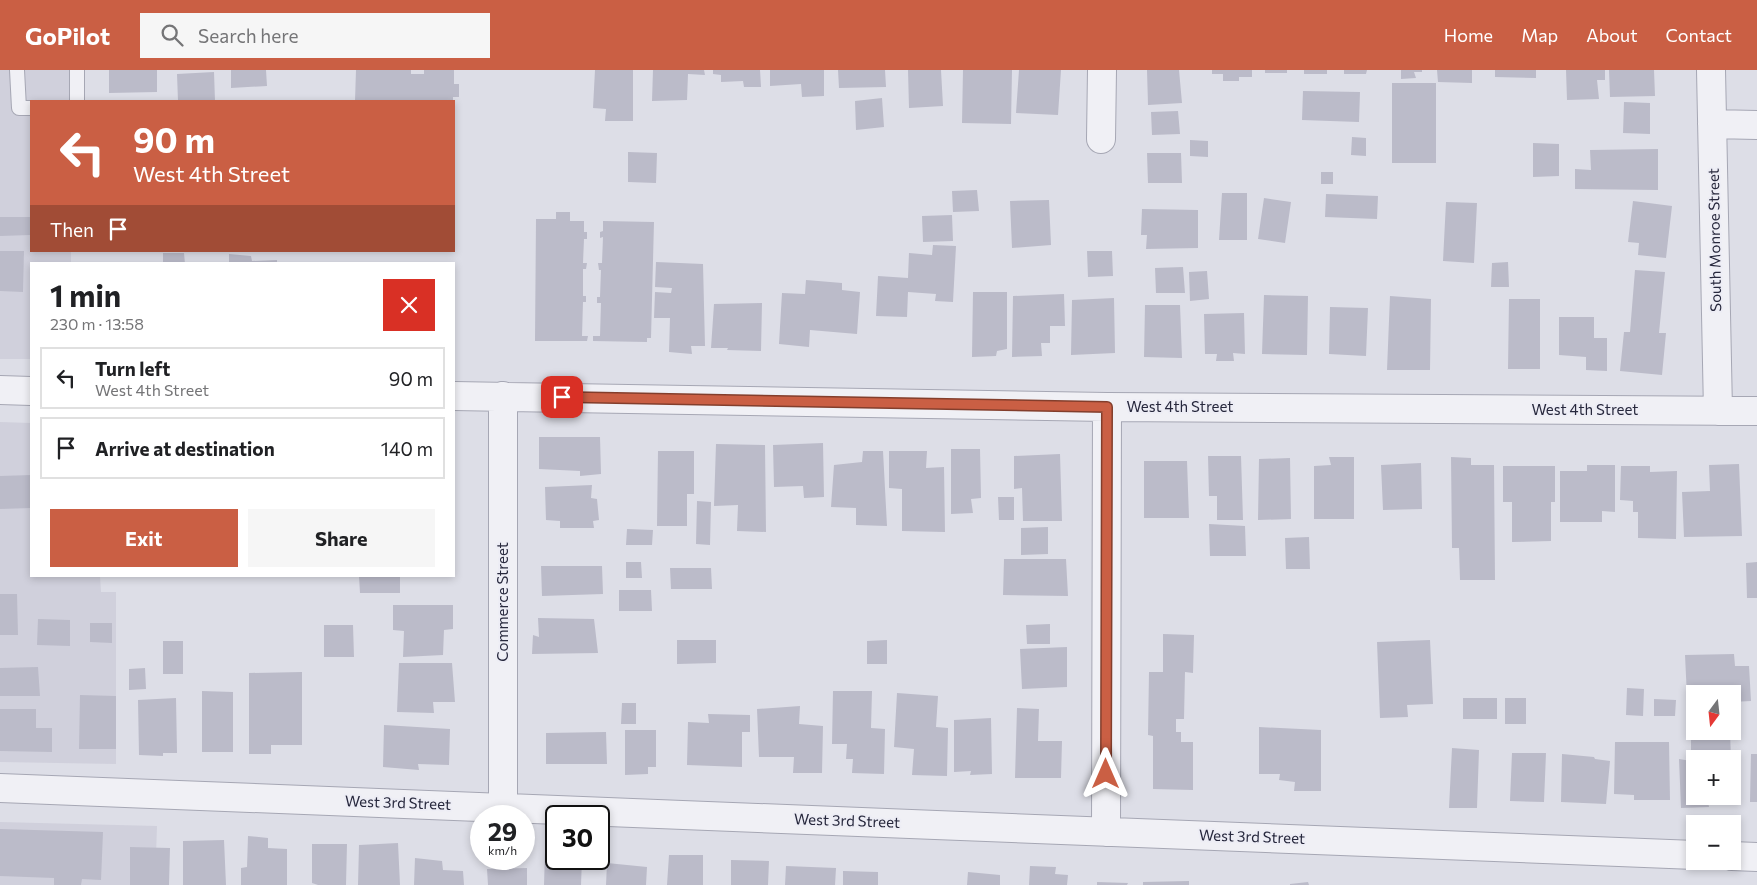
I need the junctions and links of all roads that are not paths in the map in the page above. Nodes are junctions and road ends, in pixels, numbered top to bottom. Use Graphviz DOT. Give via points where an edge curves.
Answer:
graph roads {
  1 [pos="17,70"];
  2 [pos="77,70"];
  3 [pos="1102,70"];
  4 [pos="1711,70"];
  5 [pos="77,100"];
  6 [pos="30,108"];
  7 [pos="1712,124"];
  8 [pos="1757,125"];
  9 [pos="1101,139"];
  10 [pos="0,390"];
  11 [pos="30,391"];
  12 [pos="455,396"];
  13 [pos="503,396"];
  14 [pos="1107,407"];
  15 [pos="1718,411"];
  16 [pos="1757,411"];
  17 [pos="0,788"];
  18 [pos="504,805"];
  19 [pos="470,807"];
  20 [pos="535,809"];
  21 [pos="1106,832"];
  22 [pos="1686,854"];
  23 [pos="1741,856"];
  24 [pos="1757,857"];
  1 -- 6 [label="lane" via="19,108"];
  2 -- 5 [label="lane"];
  3 -- 9 [label="street"];
  4 -- 7 [label="street, South Monroe Street"];
  7 -- 8 [label="street"];
  7 -- 15 [label="street, South Monroe Street"];
  10 -- 11 [label="street"];
  12 -- 13 [label="street, West 4th Street"];
  13 -- 14 [label="street, West 4th Street"];
  13 -- 18 [label="street, Commerce Street"];
  14 -- 15 [label="street, West 4th Street"];
  14 -- 21 [label="street"];
  15 -- 16 [label="street, West 4th Street"];
  17 -- 19 [label="street, West 3rd Street"];
  20 -- 21 [label="street, West 3rd Street"];
  21 -- 22 [label="street, West 3rd Street"];
  23 -- 24 [label="street"];
}
